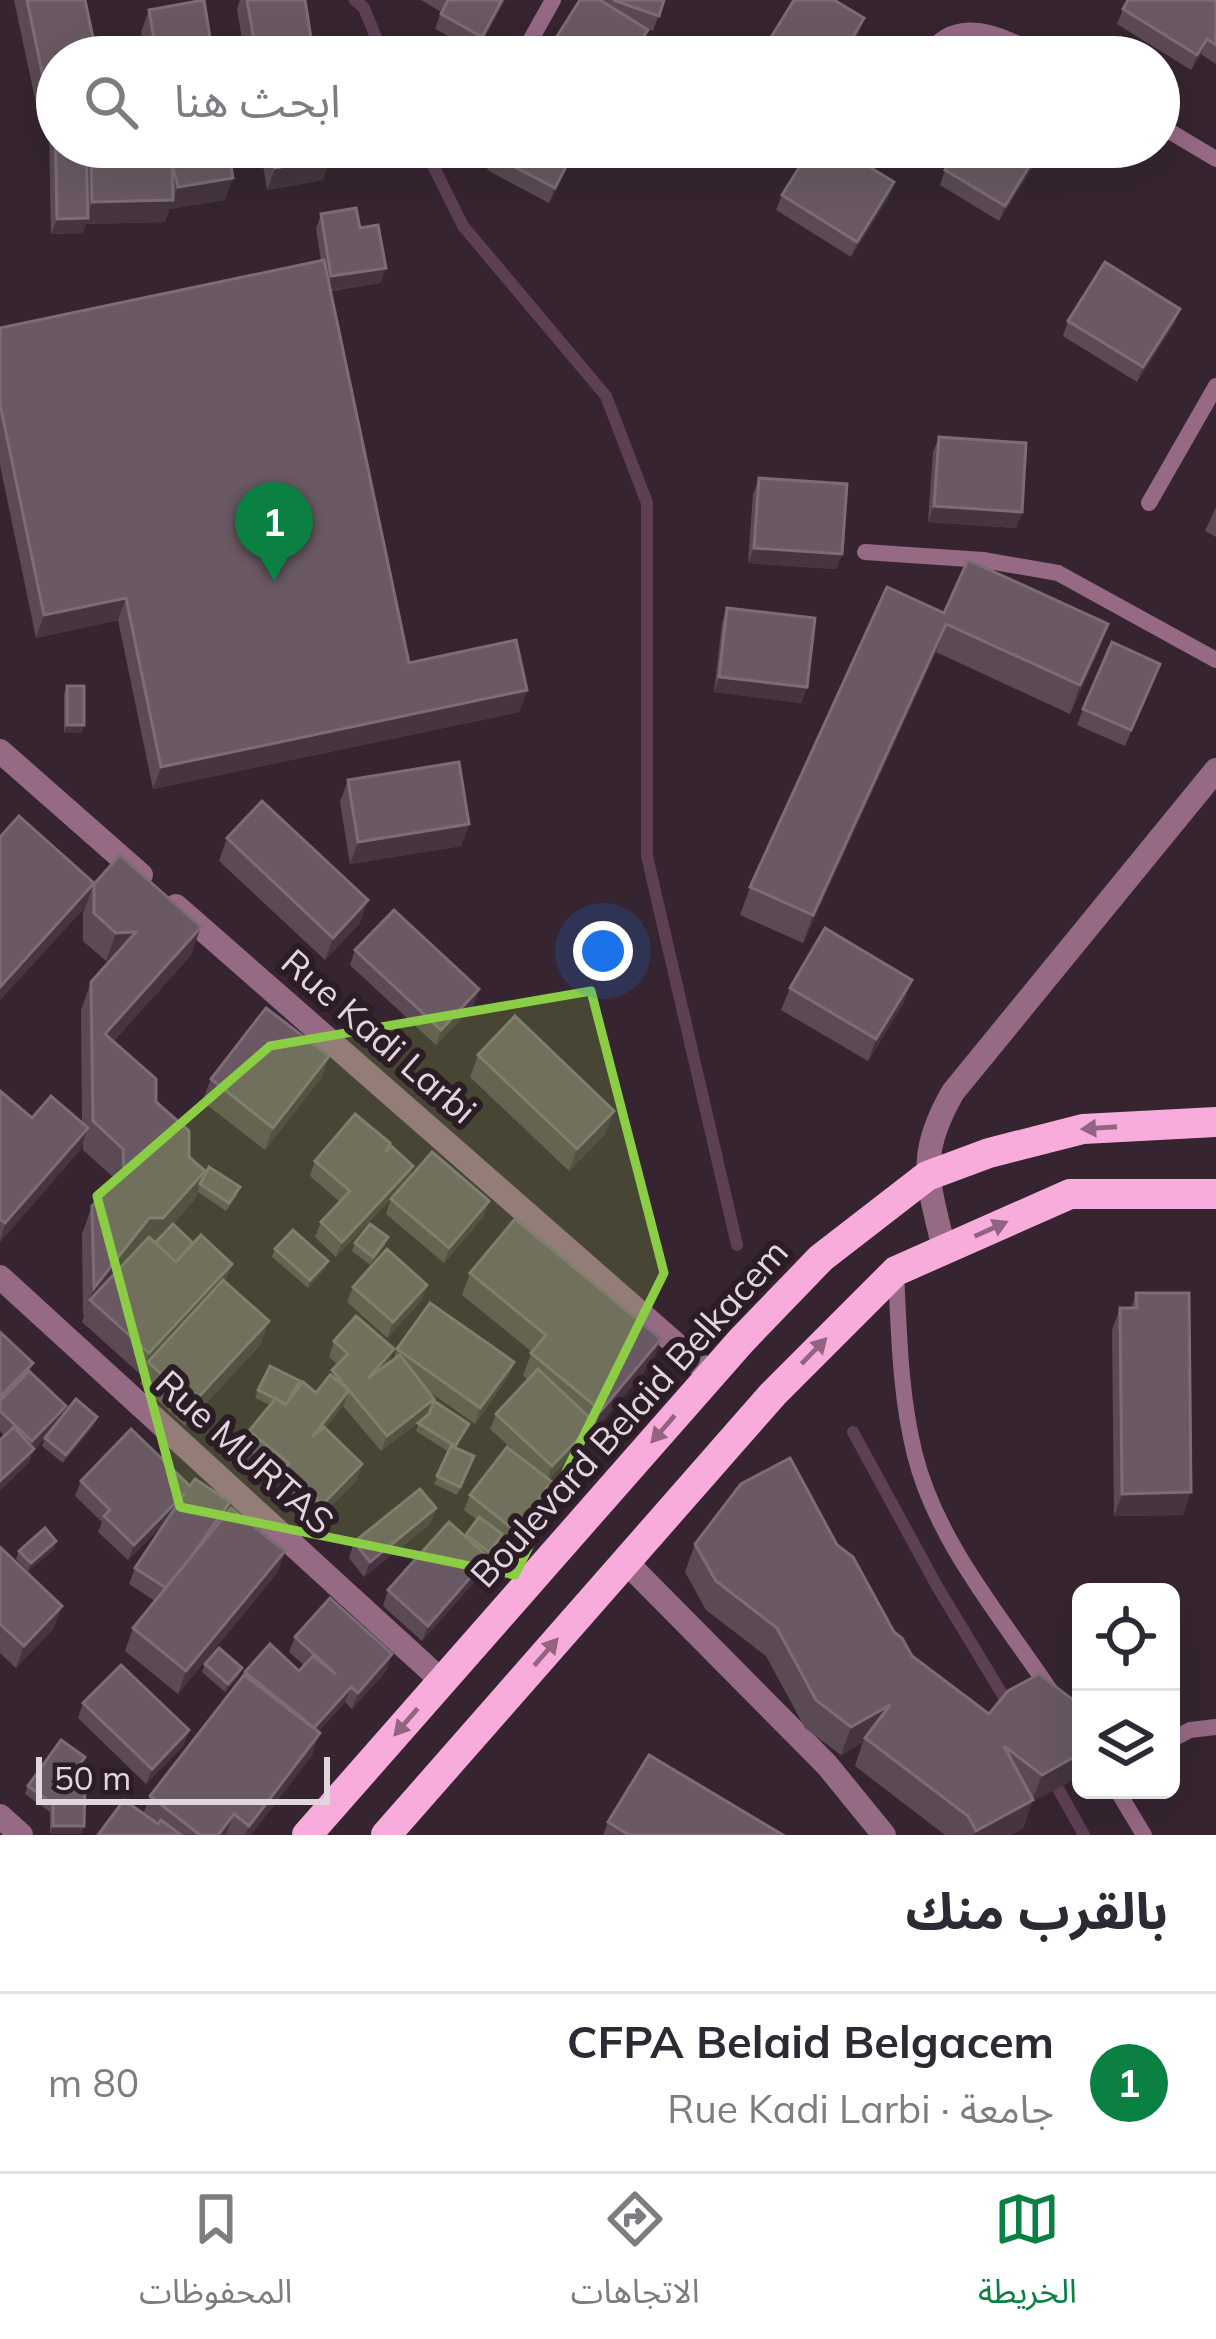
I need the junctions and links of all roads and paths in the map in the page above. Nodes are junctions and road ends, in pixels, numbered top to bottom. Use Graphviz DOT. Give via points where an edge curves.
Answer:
graph roads {
  1 [pos="553,0"];
  2 [pos="533,36"];
  3 [pos="947,36"];
  4 [pos="1004,36"];
  5 [pos="1180,138"];
  6 [pos="1216,159"];
  7 [pos="1216,386"];
  8 [pos="1149,503"];
  9 [pos="865,552"];
  10 [pos="1216,660"];
  11 [pos="0,751"];
  12 [pos="1216,770"];
  13 [pos="1216,1122"];
  14 [pos="927,1176"];
  15 [pos="1216,1194"];
  16 [pos="944,1249"];
  17 [pos="896,1271"];
  18 [pos="0,1276"];
  19 [pos="711,1375"];
  20 [pos="626,1562"];
  21 [pos="442,1681"];
  22 [pos="1069,1717"];
  23 [pos="1216,1727"];
  24 [pos="1180,1735"];
  25 [pos="1122,1799"];
  26 [pos="0,1816"];
  27 [pos="21,1835"];
  28 [pos="307,1835"];
  29 [pos="386,1835"];
  30 [pos="884,1835"];
  31 [pos="1144,1835"];
  1 -- 2 [label="lane"];
  3 -- 4 [label="lane" via="966,27"];
  5 -- 6 [label="lane"];
  7 -- 8 [label="lane"];
  9 -- 10 [label="lane" via="1058,573"];
  11 -- 19 [label="street, Rue Kadi Larbi"];
  12 -- 14 [label="street" via="953,1092 932,1130"];
  13 -- 14 [label="main road, Boulevard Belaid Belkacem, one-way" via="1083,1129"];
  14 -- 16 [label="street"];
  14 -- 19 [label="main road, Boulevard Belaid Belkacem" via="820,1258"];
  16 -- 15 [label="main road, one-way" via="1070,1194"];
  16 -- 17 [label="main road"];
  20 -- 17 [label="main road, one-way" via="772,1394"];
  17 -- 22 [label="lane" via="903,1388 922,1475 944,1530"];
  18 -- 21 [label="street, Rue MURTAS"];
  19 -- 21 [label="main road, Boulevard Belaid Belkacem, one-way"];
  29 -- 20 [label="main road, one-way"];
  20 -- 30 [label="street" via="827,1765"];
  21 -- 28 [label="main road, Boulevard Belaid Belkacem, one-way"];
  23 -- 24 [label="lane"];
  25 -- 31 [label="lane"];
  26 -- 27 [label="street"];
}
